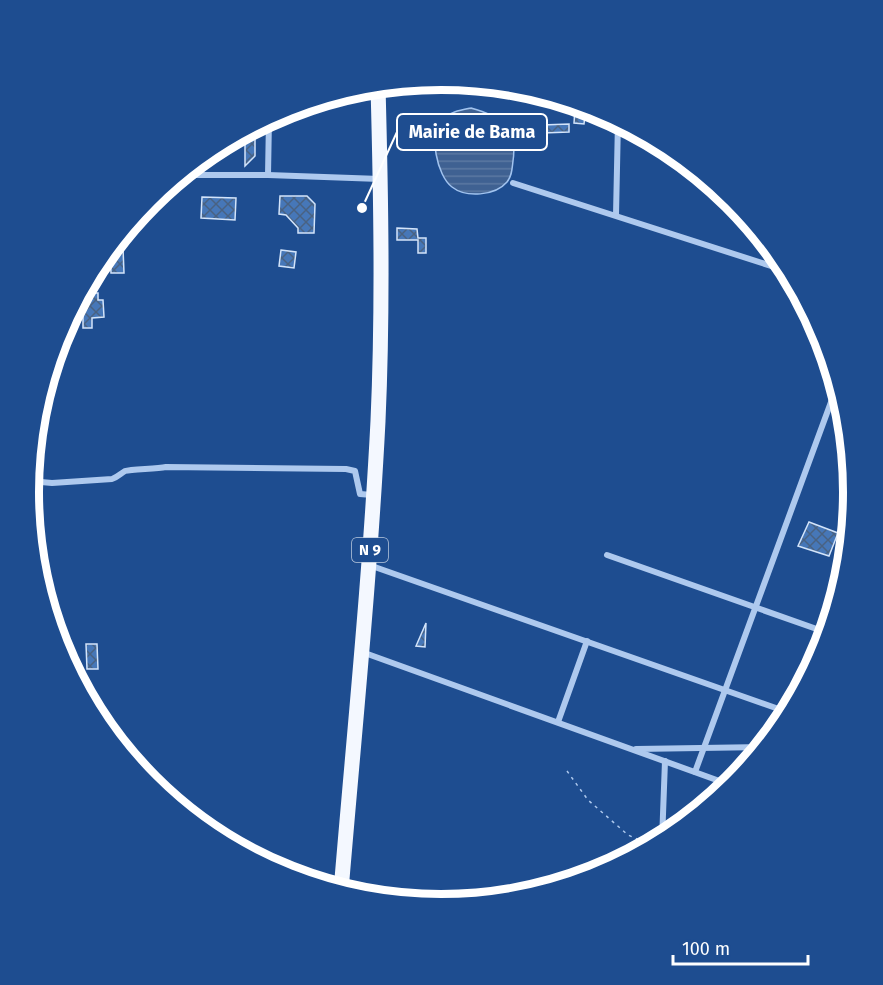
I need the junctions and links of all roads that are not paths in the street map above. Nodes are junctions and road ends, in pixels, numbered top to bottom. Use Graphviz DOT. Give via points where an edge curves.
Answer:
graph roads {
  1 [pos="378,95"];
  2 [pos="269,129"];
  3 [pos="618,131"];
  4 [pos="194,175"];
  5 [pos="268,175"];
  6 [pos="380,179"];
  7 [pos="513,183"];
  8 [pos="616,215"];
  9 [pos="775,267"];
  10 [pos="832,398"];
  11 [pos="39,482"];
  12 [pos="374,495"];
  13 [pos="607,555"];
  14 [pos="369,565"];
  15 [pos="756,606"];
  16 [pos="820,630"];
  17 [pos="587,641"];
  18 [pos="362,652"];
  19 [pos="726,689"];
  20 [pos="780,709"];
  21 [pos="558,722"];
  22 [pos="753,747"];
  23 [pos="704,748"];
  24 [pos="632,749"];
  25 [pos="665,761"];
  26 [pos="695,772"];
  27 [pos="721,782"];
  28 [pos="662,829"];
  29 [pos="342,882"];
  1 -- 6 [label="main road, N 9"];
  2 -- 5 [label="street"];
  3 -- 8 [label="street"];
  4 -- 5 [label="street"];
  5 -- 6 [label="street"];
  6 -- 12 [label="main road, N 9" via="381,303"];
  7 -- 8 [label="street"];
  8 -- 9 [label="street"];
  10 -- 15 [label="street"];
  11 -- 12 [label="street" via="112,479 126,470 166,467 346,469 355,471 360,494"];
  12 -- 14 [label="main road, N 9"];
  13 -- 15 [label="street"];
  14 -- 17 [label="street"];
  14 -- 18 [label="main road, N 9"];
  15 -- 16 [label="street"];
  15 -- 19 [label="street"];
  17 -- 19 [label="street"];
  17 -- 21 [label="street"];
  18 -- 21 [label="street"];
  18 -- 29 [label="main road, N 9"];
  19 -- 20 [label="street"];
  19 -- 23 [label="street"];
  21 -- 24 [label="street"];
  22 -- 23 [label="street"];
  23 -- 24 [label="street"];
  23 -- 26 [label="street"];
  24 -- 25 [label="street"];
  25 -- 26 [label="street"];
  25 -- 28 [label="street"];
  26 -- 27 [label="street"];
}
